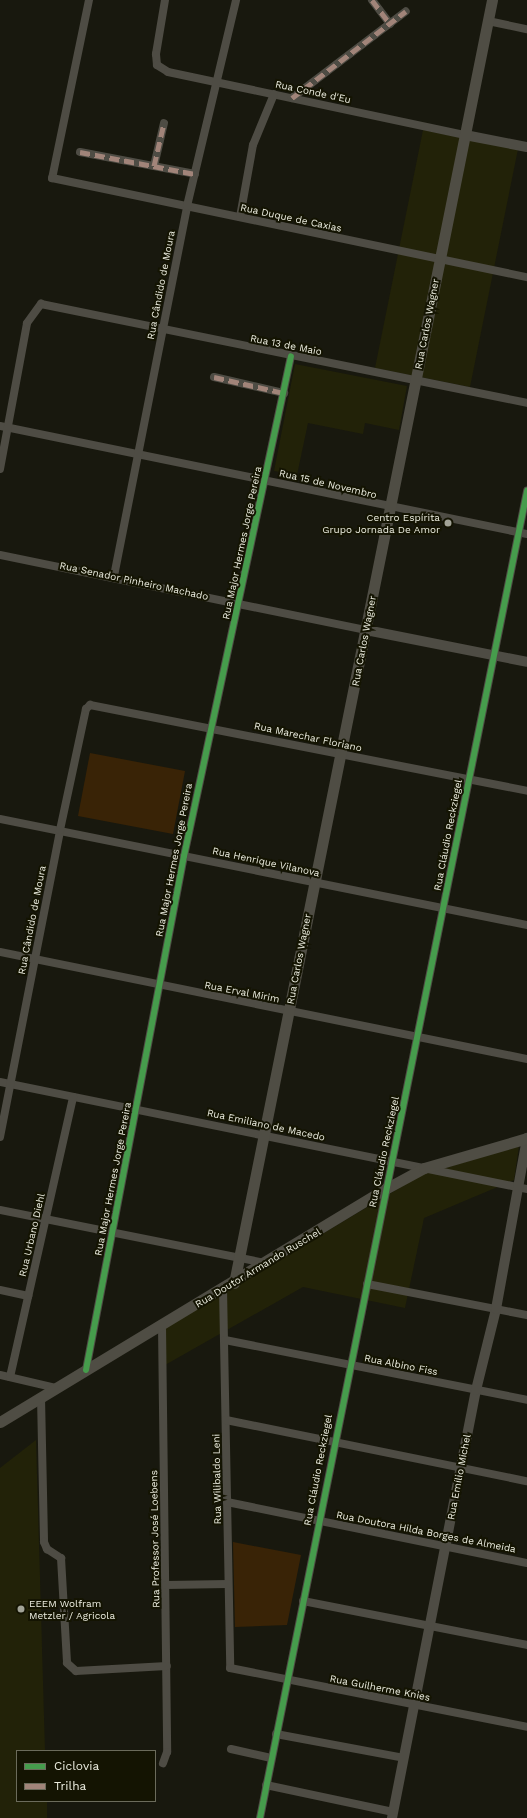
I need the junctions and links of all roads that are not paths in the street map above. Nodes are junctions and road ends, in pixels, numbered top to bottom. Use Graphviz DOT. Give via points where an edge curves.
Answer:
graph roads {
  1 [pos="89,0"];
  2 [pos="165,0"];
  3 [pos="236,0"];
  4 [pos="372,0"];
  5 [pos="492,0"];
  6 [pos="406,11"];
  7 [pos="488,21"];
  8 [pos="390,24"];
  9 [pos="527,29"];
  10 [pos="218,82"];
  11 [pos="274,94"];
  12 [pos="292,98"];
  13 [pos="164,123"];
  14 [pos="465,135"];
  15 [pos="527,147"];
  16 [pos="80,152"];
  17 [pos="154,166"];
  18 [pos="195,174"];
  19 [pos="187,206"];
  20 [pos="240,217"];
  21 [pos="440,259"];
  22 [pos="527,277"];
  23 [pos="162,331"];
  24 [pos="291,356"];
  25 [pos="214,377"];
  26 [pos="416,382"];
  27 [pos="284,393"];
  28 [pos="527,403"];
  29 [pos="4,427"];
  30 [pos="139,452"];
  31 [pos="0,469"];
  32 [pos="266,480"];
  33 [pos="527,491"];
  34 [pos="390,508"];
  35 [pos="523,533"];
  36 [pos="0,555"];
  37 [pos="114,576"];
  38 [pos="239,603"];
  39 [pos="366,630"];
  40 [pos="494,656"];
  41 [pos="527,662"];
  42 [pos="86,709"];
  43 [pos="212,728"];
  44 [pos="341,755"];
  45 [pos="469,780"];
  46 [pos="527,791"];
  47 [pos="0,819"];
  48 [pos="60,830"];
  49 [pos="184,856"];
  50 [pos="315,883"];
  51 [pos="443,908"];
  52 [pos="527,925"];
  53 [pos="0,952"];
  54 [pos="34,960"];
  55 [pos="160,986"];
  56 [pos="289,1011"];
  57 [pos="418,1036"];
  58 [pos="527,1059"];
  59 [pos="0,1082"];
  60 [pos="10,1084"];
  61 [pos="73,1097"];
  62 [pos="136,1109"];
  63 [pos="264,1135"];
  64 [pos="0,1137"];
  65 [pos="527,1137"];
  66 [pos="392,1162"];
  67 [pos="424,1168"];
  68 [pos="387,1188"];
  69 [pos="522,1188"];
  70 [pos="0,1210"];
  71 [pos="46,1217"];
  72 [pos="113,1231"];
  73 [pos="239,1257"];
  74 [pos="267,1263"];
  75 [pos="234,1282"];
  76 [pos="367,1284"];
  77 [pos="223,1289"];
  78 [pos="0,1290"];
  79 [pos="28,1296"];
  80 [pos="496,1309"];
  81 [pos="527,1315"];
  82 [pos="162,1326"];
  83 [pos="225,1340"];
  84 [pos="349,1365"];
  85 [pos="86,1370"];
  86 [pos="0,1375"];
  87 [pos="10,1377"];
  88 [pos="56,1388"];
  89 [pos="476,1390"];
  90 [pos="41,1396"];
  91 [pos="527,1400"];
  92 [pos="226,1420"];
  93 [pos="0,1422"];
  94 [pos="334,1442"];
  95 [pos="461,1468"];
  96 [pos="527,1481"];
  97 [pos="227,1502"];
  98 [pos="319,1520"];
  99 [pos="445,1546"];
  100 [pos="527,1563"];
  101 [pos="228,1584"];
  102 [pos="166,1585"];
  103 [pos="303,1601"];
  104 [pos="429,1626"];
  105 [pos="527,1645"];
  106 [pos="167,1666"];
  107 [pos="230,1668"];
  108 [pos="288,1680"];
  109 [pos="414,1705"];
  110 [pos="527,1727"];
  111 [pos="276,1734"];
  112 [pos="231,1749"];
  113 [pos="271,1758"];
  114 [pos="404,1758"];
  115 [pos="163,1763"];
  116 [pos="266,1785"];
  117 [pos="393,1815"];
  118 [pos="260,1818"];
  1 -- 19 [label="street, Rua Duque de Caxias" via="52,178"];
  2 -- 10 [label="street, Rua Conde d'Eu" via="156,54 157,65 168,72"];
  3 -- 10 [label="street, Rua Cândido de Moura"];
  4 -- 8 [label="street"];
  5 -- 7 [label="main road, Rua Carlos Wagner"];
  6 -- 8 [label="street"];
  7 -- 9 [label="street"];
  7 -- 14 [label="main road, Rua Carlos Wagner"];
  8 -- 12 [label="street"];
  10 -- 11 [label="street, Rua Conde d'Eu"];
  10 -- 18 [label="street, Rua Cândido de Moura"];
  11 -- 12 [label="street, Rua Conde d'Eu"];
  11 -- 20 [label="street" via="253,145"];
  12 -- 14 [label="street, Rua Conde d'Eu"];
  13 -- 17 [label="street"];
  14 -- 15 [label="street"];
  14 -- 21 [label="main road, Rua Carlos Wagner"];
  16 -- 17 [label="street"];
  17 -- 18 [label="street"];
  18 -- 19 [label="street, Rua Cândido de Moura"];
  19 -- 20 [label="street, Rua Duque de Caxias"];
  19 -- 23 [label="street, Rua Cândido de Moura"];
  20 -- 21 [label="street, Rua Duque de Caxias"];
  21 -- 22 [label="street, Rua Duque de Caxias"];
  21 -- 26 [label="main road, Rua Carlos Wagner"];
  23 -- 24 [label="street, Rua 13 de Maio"];
  23 -- 29 [label="street, Rua 13 de Maio" via="41,304 27,323"];
  23 -- 30 [label="street, Rua Cândido de Moura"];
  24 -- 26 [label="street, Rua 13 de Maio"];
  24 -- 27 [label="street, Rua Major Hermes Jorge Pereira"];
  25 -- 27 [label="street"];
  26 -- 28 [label="street, Rua 13 de Maio"];
  26 -- 34 [label="main road, Rua Carlos Wagner"];
  27 -- 32 [label="street, Rua Major Hermes Jorge Pereira"];
  29 -- 30 [label="street, Rua 15 de Novembro"];
  29 -- 31 [label="street"];
  30 -- 32 [label="street, Rua 15 de Novembro"];
  30 -- 37 [label="street, Rua Cândido de Moura"];
  32 -- 34 [label="street, Rua 15 de Novembro"];
  32 -- 38 [label="street, Rua Major Hermes Jorge Pereira"];
  33 -- 35 [label="street, Rua Cláudio Reckziegel"];
  34 -- 35 [label="street, Rua 15 de Novembro"];
  34 -- 39 [label="main road, Rua Carlos Wagner"];
  35 -- 40 [label="street, Rua Cláudio Reckziegel"];
  36 -- 37 [label="street, Rua Senador Pinheiro Machado"];
  37 -- 38 [label="street, Rua Senador Pinheiro Machado"];
  38 -- 39 [label="street, Rua Senador Pinheiro Machado"];
  38 -- 43 [label="street, Rua Major Hermes Jorge Pereira"];
  39 -- 40 [label="street, Rua Senador Pinheiro Machado"];
  39 -- 44 [label="main road, Rua Carlos Wagner"];
  40 -- 41 [label="street, Rua Senador Pinheiro Machado"];
  40 -- 45 [label="street, Rua Cláudio Reckziegel"];
  42 -- 43 [label="street, Rua Marechar Floriano" via="96,704"];
  42 -- 48 [label="street, Rua Cândido de Moura"];
  43 -- 44 [label="street, Rua Marechar Floriano"];
  43 -- 49 [label="street, Rua Major Hermes Jorge Pereira"];
  44 -- 45 [label="street, Rua Marechar Floriano"];
  44 -- 50 [label="main road, Rua Carlos Wagner"];
  45 -- 46 [label="street, Rua Marechar Floriano"];
  45 -- 51 [label="street, Rua Cláudio Reckziegel"];
  47 -- 48 [label="street, Rua Henrique Vilanova"];
  48 -- 49 [label="street, Rua Henrique Vilanova"];
  48 -- 54 [label="street, Rua Cândido de Moura"];
  49 -- 50 [label="street, Rua Henrique Vilanova"];
  49 -- 55 [label="street, Rua Major Hermes Jorge Pereira"];
  50 -- 51 [label="street, Rua Henrique Vilanova"];
  50 -- 56 [label="main road, Rua Carlos Wagner"];
  51 -- 52 [label="street, Rua Henrique Vilanova"];
  51 -- 57 [label="street, Rua Cláudio Reckziegel"];
  53 -- 54 [label="street, Rua Erval Mirim"];
  54 -- 55 [label="street, Rua Erval Mirim"];
  54 -- 60 [label="street, Rua Cândido de Moura"];
  55 -- 56 [label="street, Rua Erval Mirim"];
  55 -- 62 [label="street, Rua Major Hermes Jorge Pereira"];
  56 -- 57 [label="street, Rua Erval Mirim"];
  56 -- 63 [label="main road, Rua Carlos Wagner"];
  57 -- 58 [label="street, Rua Erval Mirim"];
  57 -- 66 [label="street, Rua Cláudio Reckziegel"];
  59 -- 60 [label="street, Rua Emiliano de Macedo"];
  60 -- 61 [label="street, Rua Emiliano de Macedo"];
  60 -- 64 [label="street, Rua Cândido de Moura"];
  61 -- 62 [label="street, Rua Emiliano de Macedo"];
  61 -- 71 [label="street, Rua Urbano Diehl"];
  62 -- 63 [label="street, Rua Emiliano de Macedo"];
  62 -- 72 [label="street, Rua Major Hermes Jorge Pereira"];
  63 -- 66 [label="street, Rua Emiliano de Macedo"];
  63 -- 73 [label="main road, Rua Carlos Wagner"];
  65 -- 67 [label="main road, Rua Doutor Armando Ruschel"];
  65 -- 69 [label="street, Rua Emílio Michel"];
  66 -- 67 [label="street, Rua Emiliano de Macedo"];
  66 -- 68 [label="street, Rua Cláudio Reckziegel"];
  67 -- 68 [label="main road, Rua Doutor Armando Ruschel"];
  67 -- 69 [label="street, Rua Emiliano de Macedo"];
  68 -- 74 [label="main road, Rua Doutor Armando Ruschel"];
  68 -- 76 [label="street, Rua Cláudio Reckziegel"];
  69 -- 80 [label="street, Rua Emílio Michel"];
  70 -- 71 [label="street"];
  71 -- 72 [label="street"];
  71 -- 79 [label="street, Rua Urbano Diehl"];
  72 -- 73 [label="street"];
  72 -- 85 [label="street, Rua Major Hermes Jorge Pereira"];
  73 -- 74 [label="street"];
  73 -- 75 [label="main road, Rua Carlos Wagner"];
  74 -- 75 [label="main road, Rua Doutor Armando Ruschel"];
  75 -- 77 [label="main road, Rua Doutor Armando Ruschel"];
  76 -- 80 [label="street"];
  76 -- 84 [label="street, Rua Cláudio Reckziegel"];
  77 -- 82 [label="main road, Rua Doutor Armando Ruschel"];
  77 -- 83 [label="street, Rua Wilibaldo Leni"];
  78 -- 79 [label="street"];
  79 -- 87 [label="street, Rua Urbano Diehl"];
  80 -- 81 [label="street"];
  80 -- 89 [label="street, Rua Emílio Michel"];
  82 -- 85 [label="main road, Rua Doutor Armando Ruschel"];
  82 -- 102 [label="street, Rua Professor José Loebens"];
  83 -- 84 [label="street, Rua Albino Fiss"];
  83 -- 92 [label="street, Rua Wilibaldo Leni"];
  84 -- 89 [label="street, Rua Albino Fiss"];
  84 -- 94 [label="street, Rua Cláudio Reckziegel"];
  85 -- 88 [label="main road, Rua Doutor Armando Ruschel"];
  86 -- 87 [label="street"];
  87 -- 88 [label="street"];
  88 -- 90 [label="main road, Rua Doutor Armando Ruschel"];
  89 -- 91 [label="street, Rua Albino Fiss"];
  89 -- 95 [label="street, Rua Emílio Michel"];
  90 -- 93 [label="main road, Rua Doutor Armando Ruschel"];
  90 -- 106 [label="street" via="44,1542 47,1549 61,1558 66,1657 70,1668 76,1671"];
  92 -- 94 [label="street"];
  92 -- 97 [label="street, Rua Wilibaldo Leni"];
  94 -- 95 [label="street"];
  94 -- 98 [label="street, Rua Cláudio Reckziegel"];
  95 -- 96 [label="street"];
  95 -- 99 [label="street, Rua Emílio Michel"];
  97 -- 98 [label="street, Rua Doutora Hilda Borges de Almeida"];
  97 -- 101 [label="street, Rua Wilibaldo Leni"];
  98 -- 99 [label="street, Rua Doutora Hilda Borges de Almeida"];
  98 -- 103 [label="street, Rua Cláudio Reckziegel"];
  99 -- 100 [label="street, Rua Doutora Hilda Borges de Almeida"];
  99 -- 104 [label="street, Rua Emílio Michel"];
  101 -- 102 [label="street"];
  101 -- 107 [label="street, Rua Wilibaldo Leni"];
  102 -- 106 [label="street, Rua Professor José Loebens"];
  103 -- 104 [label="street"];
  103 -- 108 [label="street, Rua Cláudio Reckziegel"];
  104 -- 105 [label="street"];
  104 -- 109 [label="street, Rua Emílio Michel"];
  106 -- 115 [label="street, Rua Professor José Loebens" via="167,1752"];
  107 -- 108 [label="street, Rua Guilherme Knies"];
  108 -- 109 [label="street, Rua Guilherme Knies"];
  108 -- 111 [label="street, Rua Cláudio Reckziegel"];
  109 -- 110 [label="street, Rua Guilherme Knies"];
  109 -- 114 [label="street, Rua Emílio Michel"];
  111 -- 113 [label="street, Rua Cláudio Reckziegel"];
  111 -- 114 [label="street"];
  112 -- 113 [label="street"];
  113 -- 116 [label="street, Rua Cláudio Reckziegel"];
  114 -- 117 [label="street, Rua Emílio Michel"];
  116 -- 117 [label="street"];
  116 -- 118 [label="street, Rua Cláudio Reckziegel"];
}
